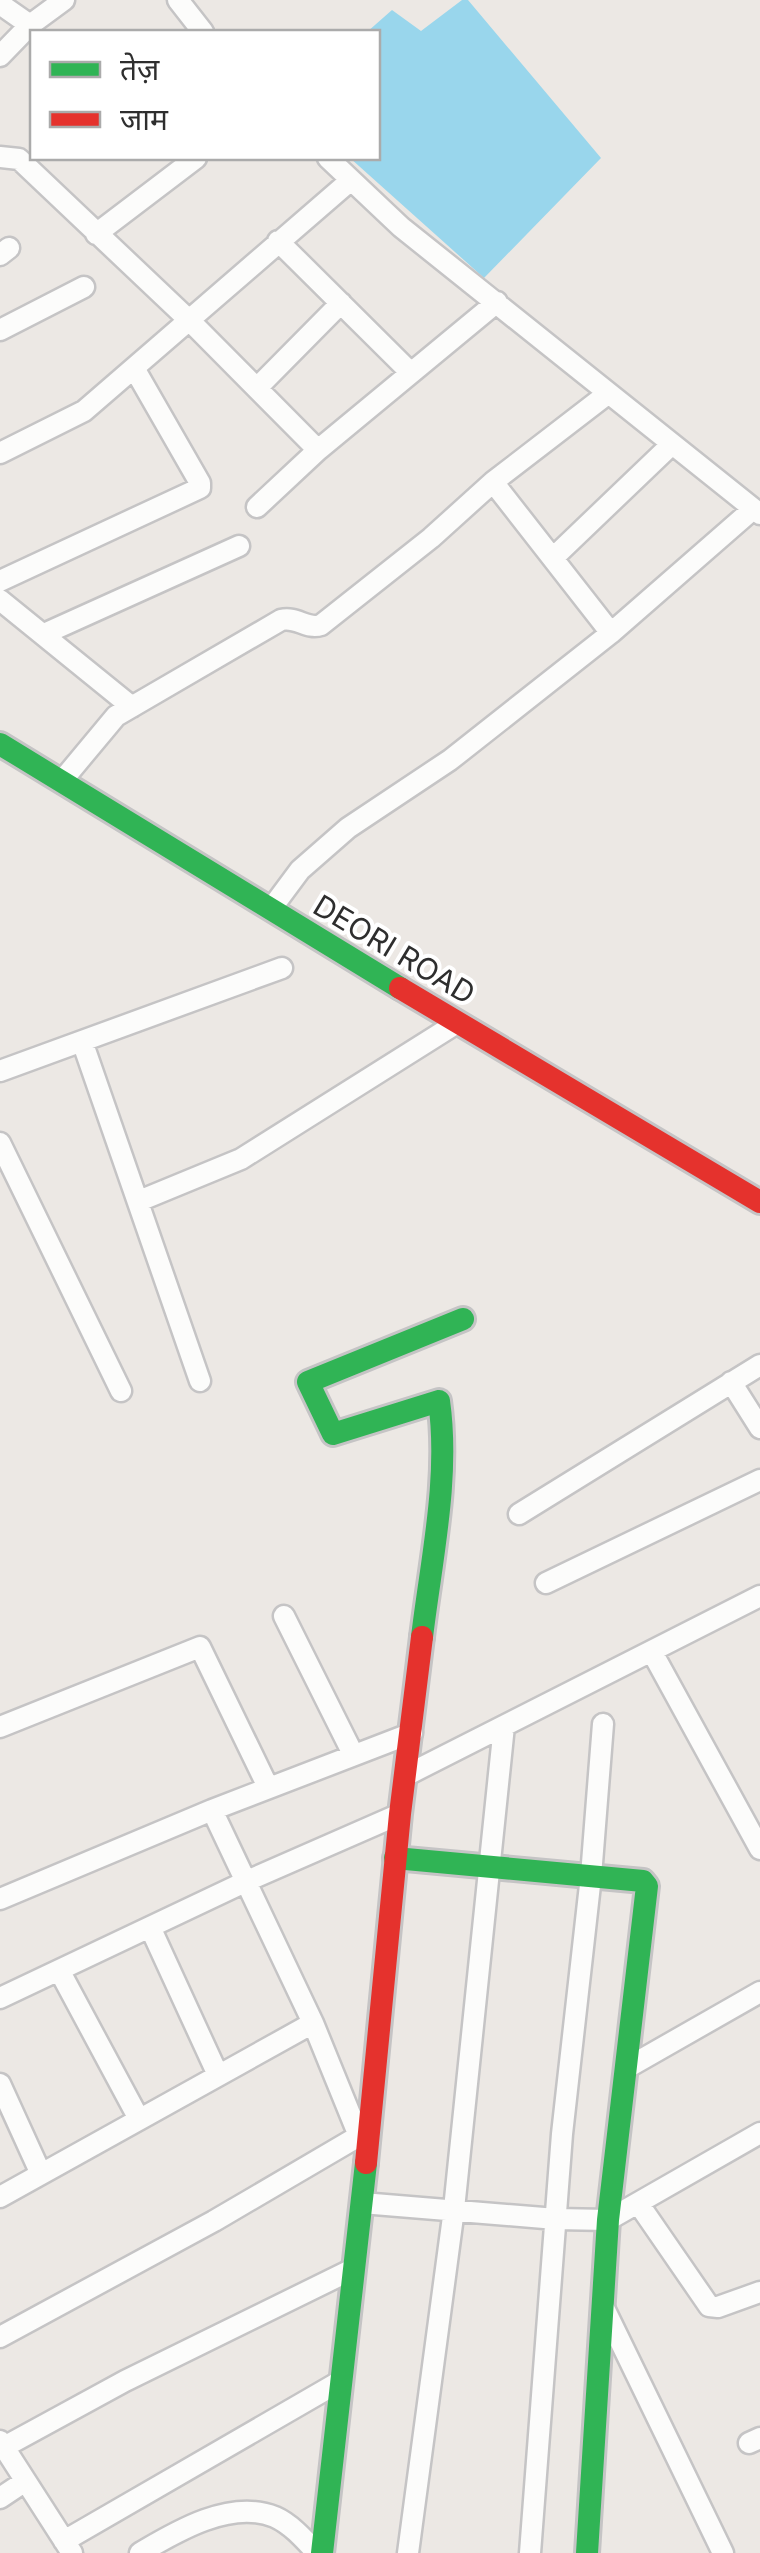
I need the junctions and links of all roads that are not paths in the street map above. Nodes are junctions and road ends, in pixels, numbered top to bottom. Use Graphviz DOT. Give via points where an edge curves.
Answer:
graph roads {
  1 [pos="178,0"];
  2 [pos="60,1"];
  3 [pos="0,4"];
  4 [pos="30,25"];
  5 [pos="201,30"];
  6 [pos="0,56"];
  7 [pos="17,155"];
  8 [pos="193,160"];
  9 [pos="330,160"];
  10 [pos="351,180"];
  11 [pos="96,234"];
  12 [pos="278,241"];
  13 [pos="84,288"];
  14 [pos="498,302"];
  15 [pos="342,304"];
  16 [pos="190,321"];
  17 [pos="0,330"];
  18 [pos="134,368"];
  19 [pos="411,373"];
  20 [pos="258,387"];
  21 [pos="606,395"];
  22 [pos="671,446"];
  23 [pos="318,450"];
  24 [pos="0,453"];
  25 [pos="494,482"];
  26 [pos="257,507"];
  27 [pos="756,512"];
  28 [pos="239,546"];
  29 [pos="552,558"];
  30 [pos="0,581"];
  31 [pos="0,600"];
  32 [pos="612,633"];
  33 [pos="44,634"];
  34 [pos="132,707"];
  35 [pos="0,744"];
  36 [pos="62,782"];
  37 [pos="271,909"];
  38 [pos="282,968"];
  39 [pos="457,1023"];
  40 [pos="82,1041"];
  41 [pos="0,1071"];
  42 [pos="0,1143"];
  43 [pos="139,1200"];
  44 [pos="760,1202"];
  45 [pos="463,1319"];
  46 [pos="760,1365"];
  47 [pos="200,1381"];
  48 [pos="732,1382"];
  49 [pos="121,1391"];
  50 [pos="760,1428"];
  51 [pos="760,1480"];
  52 [pos="519,1514"];
  53 [pos="546,1583"];
  54 [pos="760,1596"];
  55 [pos="284,1616"];
  56 [pos="652,1652"];
  57 [pos="604,1724"];
  58 [pos="504,1726"];
  59 [pos="0,1728"];
  60 [pos="412,1733"];
  61 [pos="353,1754"];
  62 [pos="405,1776"];
  63 [pos="268,1788"];
  64 [pos="212,1810"];
  65 [pos="400,1814"];
  66 [pos="760,1848"];
  67 [pos="395,1858"];
  68 [pos="490,1869"];
  69 [pos="591,1876"];
  70 [pos="247,1880"];
  71 [pos="0,1899"];
  72 [pos="150,1928"];
  73 [pos="59,1970"];
  74 [pos="760,1992"];
  75 [pos="0,1998"];
  76 [pos="313,2023"];
  77 [pos="625,2069"];
  78 [pos="218,2075"];
  79 [pos="0,2084"];
  80 [pos="139,2119"];
  81 [pos="760,2133"];
  82 [pos="364,2135"];
  83 [pos="41,2174"];
  84 [pos="0,2197"];
  85 [pos="362,2203"];
  86 [pos="638,2203"];
  87 [pos="454,2209"];
  88 [pos="556,2219"];
  89 [pos="608,2220"];
  90 [pos="353,2269"];
  91 [pos="760,2292"];
  92 [pos="604,2308"];
  93 [pos="0,2337"];
  94 [pos="339,2382"];
  95 [pos="2,2444"];
  96 [pos="24,2482"];
  97 [pos="0,2498"];
  98 [pos="68,2547"];
  99 [pos="140,2553"];
  100 [pos="320,2553"];
  101 [pos="408,2553"];
  102 [pos="530,2553"];
  103 [pos="587,2553"];
  104 [pos="722,2553"];
  1 -- 5 [label="street"];
  2 -- 4 [label="street"];
  3 -- 4 [label="street"];
  4 -- 6 [label="street"];
  7 -- 11 [label="street"];
  8 -- 11 [label="street"];
  9 -- 10 [label="street"];
  10 -- 12 [label="street"];
  10 -- 14 [label="street"];
  11 -- 16 [label="street"];
  12 -- 15 [label="street"];
  12 -- 16 [label="street"];
  13 -- 17 [label="street"];
  14 -- 19 [label="street"];
  14 -- 21 [label="street"];
  15 -- 19 [label="street"];
  15 -- 20 [label="street"];
  16 -- 18 [label="street"];
  16 -- 20 [label="street"];
  18 -- 24 [label="street" via="84,411"];
  18 -- 30 [label="street" via="200,488"];
  19 -- 23 [label="street"];
  20 -- 23 [label="street"];
  21 -- 22 [label="street"];
  21 -- 25 [label="street"];
  22 -- 27 [label="street"];
  22 -- 29 [label="street"];
  23 -- 26 [label="street"];
  25 -- 29 [label="street"];
  25 -- 34 [label="street" via="321,626 281,620"];
  27 -- 32 [label="street"];
  28 -- 33 [label="street"];
  29 -- 32 [label="street"];
  31 -- 33 [label="street"];
  32 -- 37 [label="street" via="450,760 348,828 300,870"];
  33 -- 34 [label="street"];
  34 -- 36 [label="street" via="116,716"];
  35 -- 36 [label="street, DEORI ROAD"];
  36 -- 37 [label="street, DEORI ROAD"];
  37 -- 39 [label="street, DEORI ROAD"];
  38 -- 40 [label="street"];
  39 -- 43 [label="street" via="241,1158"];
  39 -- 44 [label="street, DEORI ROAD"];
  40 -- 41 [label="street"];
  40 -- 43 [label="street"];
  42 -- 49 [label="street"];
  43 -- 47 [label="street"];
  45 -- 60 [label="street" via="308,1382 333,1434 439,1400 436,1523"];
  46 -- 48 [label="street"];
  48 -- 50 [label="street"];
  48 -- 52 [label="street"];
  51 -- 53 [label="street"];
  54 -- 56 [label="street"];
  55 -- 61 [label="street"];
  56 -- 58 [label="street"];
  56 -- 66 [label="street"];
  57 -- 69 [label="street"];
  58 -- 62 [label="street"];
  58 -- 68 [label="street"];
  59 -- 63 [label="street" via="200,1647"];
  60 -- 61 [label="street"];
  60 -- 62 [label="street"];
  61 -- 63 [label="street"];
  62 -- 65 [label="street"];
  63 -- 64 [label="street"];
  64 -- 70 [label="street"];
  64 -- 71 [label="street"];
  65 -- 67 [label="street"];
  65 -- 70 [label="street"];
  67 -- 68 [label="street"];
  67 -- 82 [label="street"];
  68 -- 69 [label="street"];
  68 -- 87 [label="street"];
  69 -- 77 [label="street" via="647,1886"];
  69 -- 88 [label="street"];
  70 -- 72 [label="street"];
  70 -- 76 [label="street"];
  72 -- 73 [label="street"];
  72 -- 78 [label="street"];
  73 -- 75 [label="street"];
  73 -- 80 [label="street"];
  74 -- 77 [label="street"];
  76 -- 78 [label="street"];
  76 -- 82 [label="street"];
  77 -- 89 [label="street"];
  78 -- 80 [label="street"];
  79 -- 83 [label="street"];
  80 -- 83 [label="street"];
  81 -- 86 [label="street"];
  82 -- 85 [label="street"];
  82 -- 93 [label="street"];
  83 -- 84 [label="street"];
  85 -- 87 [label="street"];
  85 -- 90 [label="street"];
  86 -- 89 [label="street"];
  86 -- 91 [label="street" via="709,2306"];
  87 -- 88 [label="street"];
  87 -- 101 [label="street"];
  88 -- 89 [label="street"];
  88 -- 102 [label="street"];
  89 -- 92 [label="street"];
  90 -- 94 [label="street"];
  90 -- 95 [label="street"];
  92 -- 103 [label="street"];
  92 -- 104 [label="street"];
  94 -- 98 [label="street"];
  94 -- 100 [label="street"];
  95 -- 96 [label="street"];
  96 -- 97 [label="street"];
  96 -- 98 [label="street"];
  99 -- 100 [label="street" via="188,2528 251,2512 276,2517"];
}
